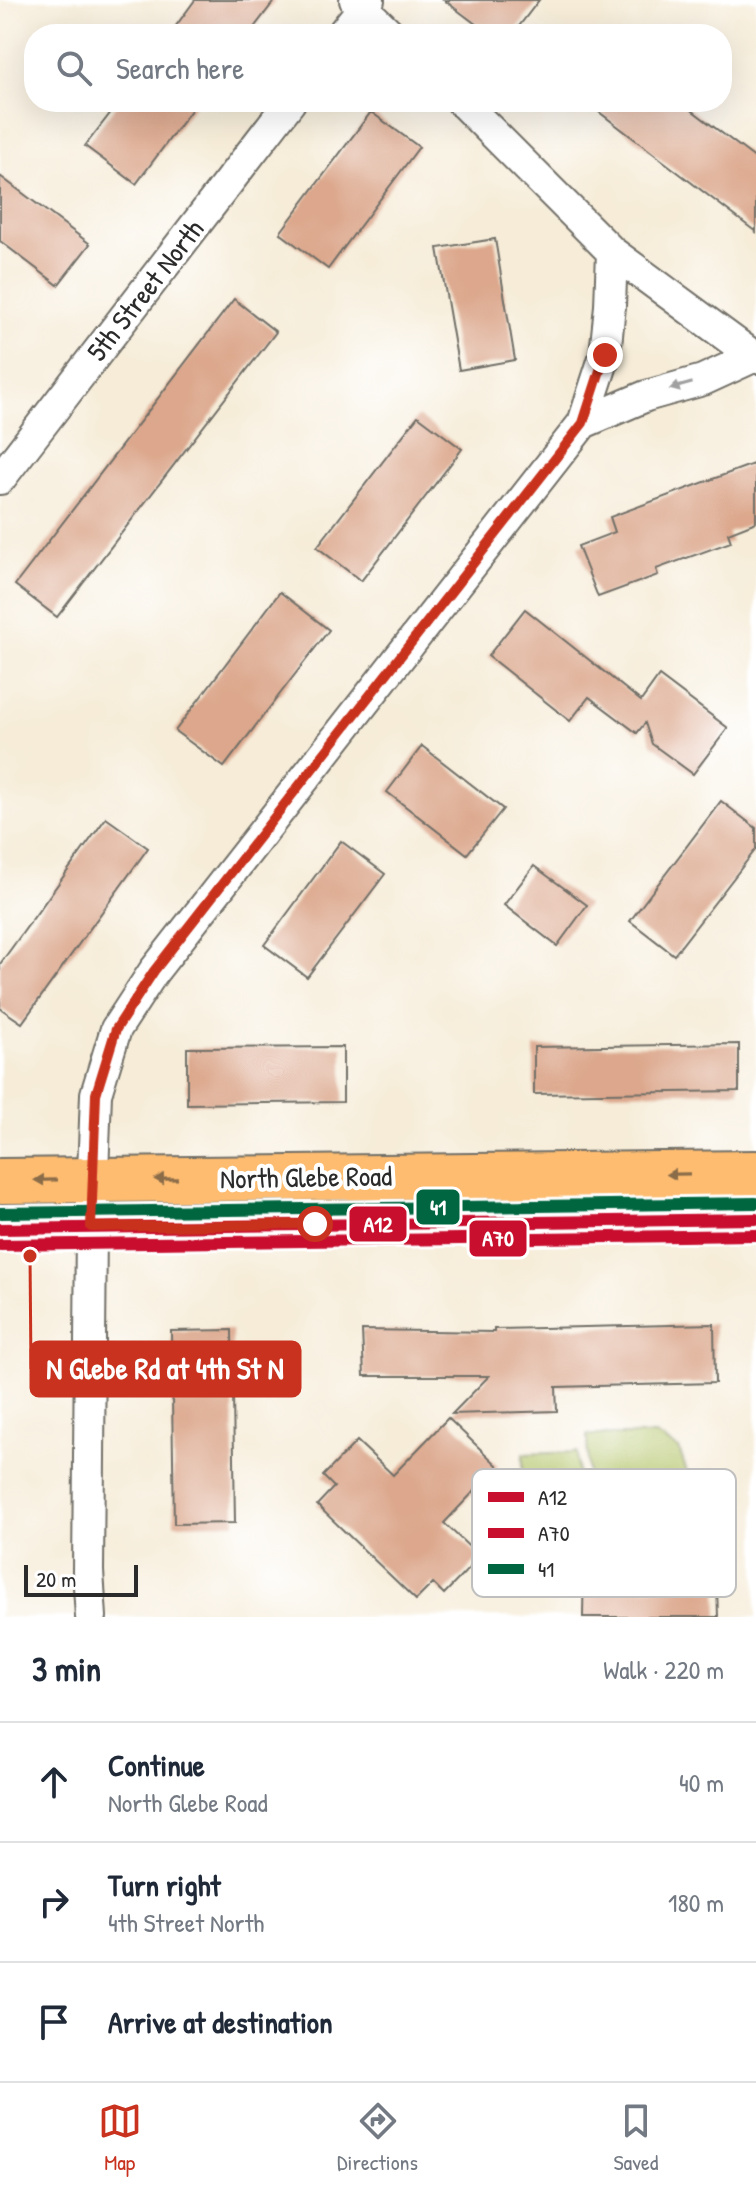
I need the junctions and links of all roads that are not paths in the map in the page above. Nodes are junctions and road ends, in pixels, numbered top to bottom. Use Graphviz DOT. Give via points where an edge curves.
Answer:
graph roads {
  1 [pos="362,3"];
  2 [pos="348,24"];
  3 [pos="381,24"];
  4 [pos="282,112"];
  5 [pos="472,112"];
  6 [pos="612,252"];
  7 [pos="755,358"];
  8 [pos="583,423"];
  9 [pos="0,479"];
  10 [pos="756,1173"];
  11 [pos="93,1179"];
  12 [pos="0,1181"];
  13 [pos="756,1219"];
  14 [pos="91,1227"];
  15 [pos="0,1229"];
  16 [pos="91,1617"];
  1 -- 2 [label="street"];
  1 -- 3 [label="street"];
  4 -- 9 [label="street, 5th Street North"];
  5 -- 6 [label="street"];
  6 -- 7 [label="street"];
  6 -- 8 [label="street" via="605,355"];
  7 -- 8 [label="street, one-way"];
  8 -- 11 [label="street" via="163,959 116,1029 96,1094"];
  10 -- 11 [label="main road, North Glebe Road, one-way"];
  11 -- 12 [label="main road, North Glebe Road, one-way"];
  11 -- 14 [label="street"];
  13 -- 14 [label="main road, North Glebe Road"];
  14 -- 15 [label="main road, North Glebe Road"];
  14 -- 16 [label="street"];
}
